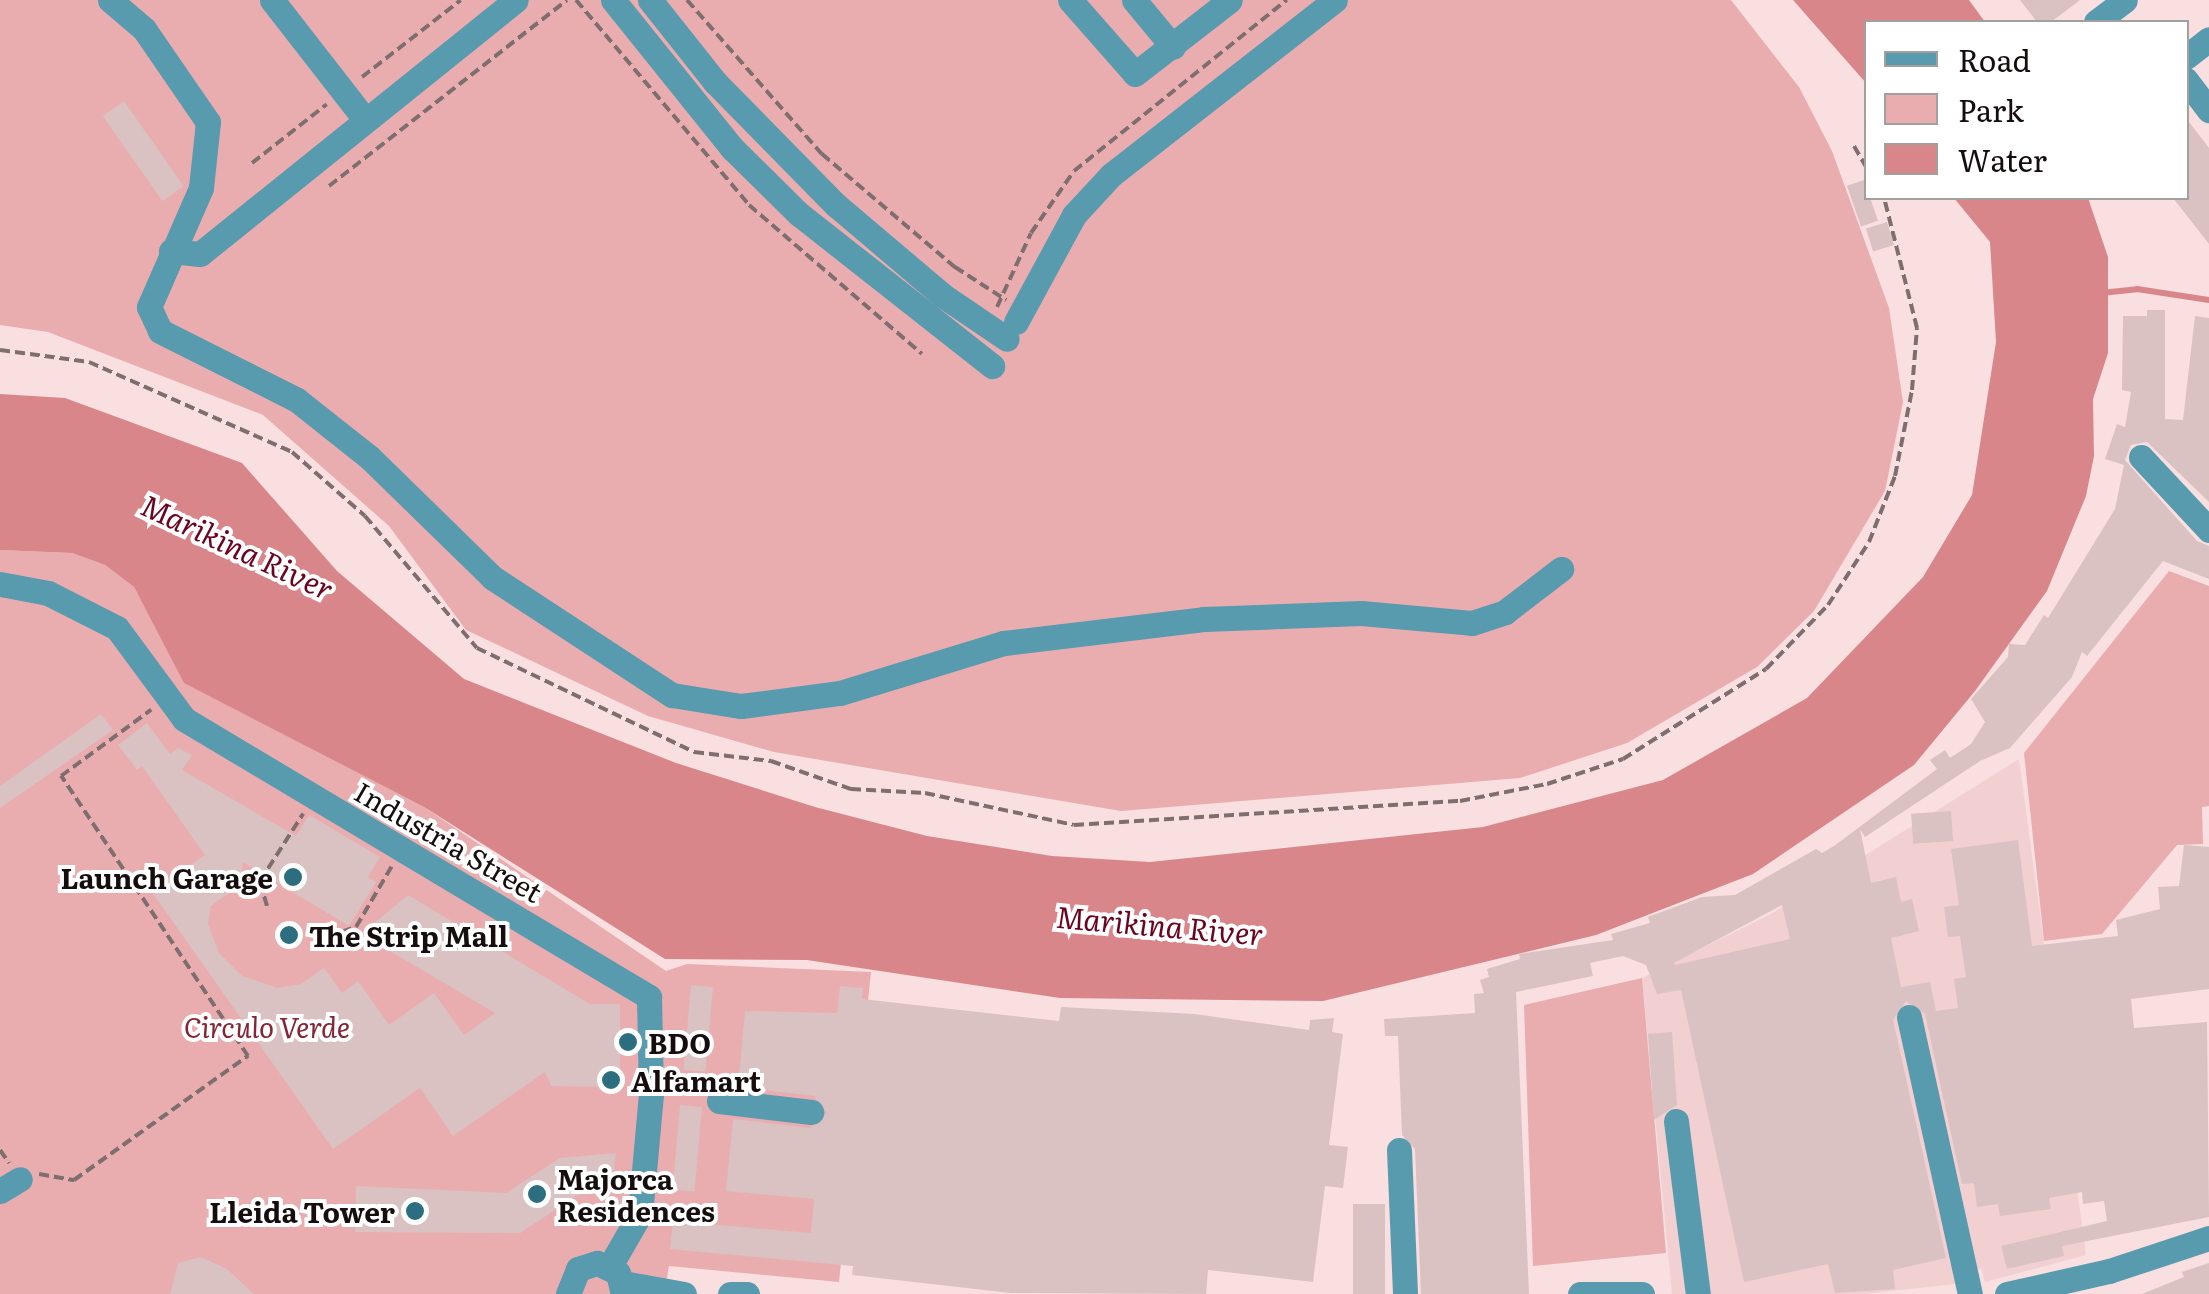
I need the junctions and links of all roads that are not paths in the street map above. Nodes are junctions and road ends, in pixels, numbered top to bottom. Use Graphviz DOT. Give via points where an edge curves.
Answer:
graph roads {
  1 [pos="110,0"];
  2 [pos="272,0"];
  3 [pos="516,0"];
  4 [pos="613,0"];
  5 [pos="650,0"];
  6 [pos="1070,0"];
  7 [pos="1134,0"];
  8 [pos="1230,0"];
  9 [pos="1335,0"];
  10 [pos="2125,0"];
  11 [pos="1201,9"];
  12 [pos="2099,20"];
  13 [pos="2209,39"];
  14 [pos="1173,46"];
  15 [pos="2189,55"];
  16 [pos="2189,84"];
  17 [pos="2209,110"];
  18 [pos="364,118"];
  19 [pos="171,251"];
  20 [pos="992,366"];
  21 [pos="2141,457"];
  22 [pos="2209,530"];
  23 [pos="1562,569"];
  24 [pos="0,584"];
  25 [pos="1909,1016"];
  26 [pos="718,1101"];
  27 [pos="811,1112"];
  28 [pos="1676,1122"];
  29 [pos="1399,1150"];
  30 [pos="2209,1238"];
  31 [pos="619,1281"];
  32 [pos="2112,1283"];
  33 [pos="568,1294"];
  34 [pos="684,1294"];
  35 [pos="730,1294"];
  36 [pos="747,1294"];
  37 [pos="1405,1294"];
  38 [pos="1580,1294"];
  39 [pos="1642,1294"];
  40 [pos="1698,1294"];
  41 [pos="1970,1294"];
  42 [pos="2007,1294"];
  1 -- 19 [label="street" via="156,44 208,122 201,188"];
  2 -- 18 [label="street"];
  3 -- 18 [label="street"];
  4 -- 20 [label="street" via="732,148 799,214"];
  5 -- 9 [label="street" via="715,82 836,205 942,296 1015,324 1074,216 1111,175"];
  6 -- 14 [label="street" via="1135,74"];
  7 -- 14 [label="street"];
  8 -- 11 [label="street"];
  10 -- 12 [label="street"];
  11 -- 14 [label="street"];
  13 -- 15 [label="street"];
  16 -- 17 [label="street"];
  18 -- 19 [label="street" via="200,254"];
  19 -- 23 [label="street" via="149,307 160,331 297,400 368,457 494,578 672,695 741,706 840,693 1004,643 1204,619 1361,613 1472,622 1506,612"];
  21 -- 22 [label="street"];
  24 -- 31 [label="street, Industria Street" via="48,593 117,628 184,719 650,997 651,1094 640,1214"];
  25 -- 41 [label="street"];
  26 -- 27 [label="street"];
  28 -- 40 [label="street"];
  29 -- 37 [label="street"];
  30 -- 32 [label="street"];
  31 -- 33 [label="street" via="578,1269"];
  31 -- 34 [label="street"];
  32 -- 42 [label="street"];
  35 -- 36 [label="street"];
  38 -- 39 [label="street"];
}
